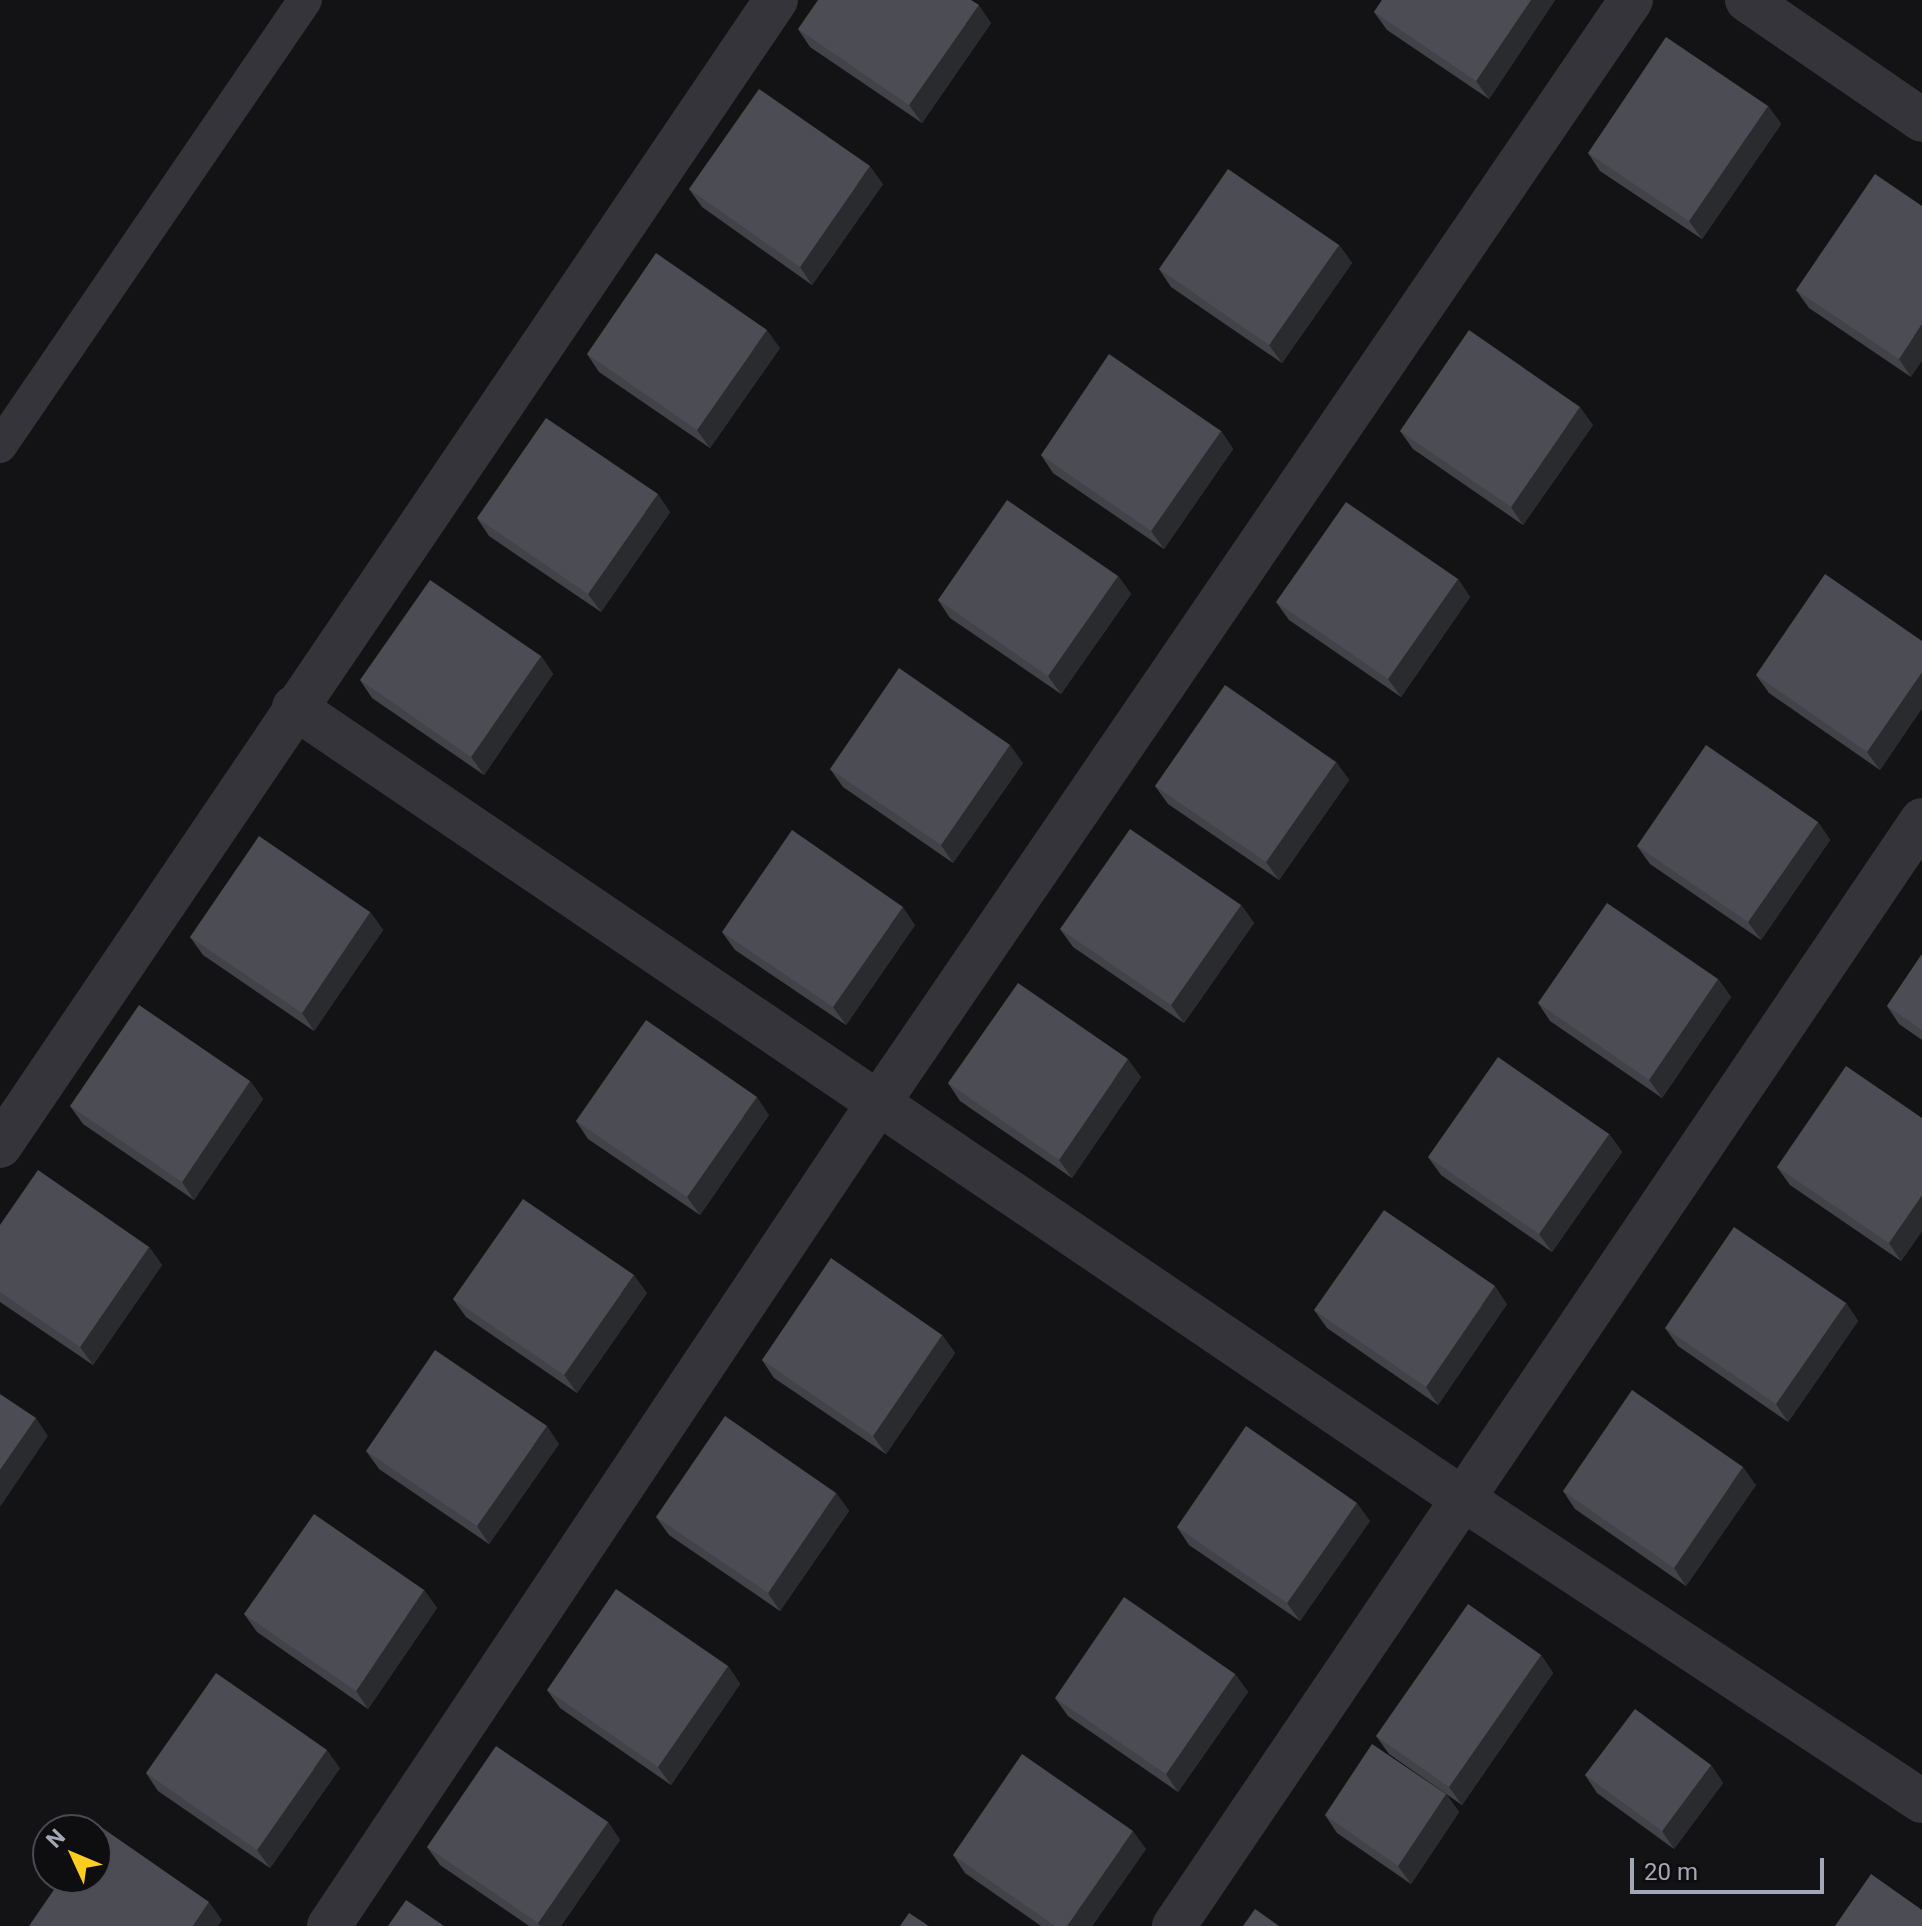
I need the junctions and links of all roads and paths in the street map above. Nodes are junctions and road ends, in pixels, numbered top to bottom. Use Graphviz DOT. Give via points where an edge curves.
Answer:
graph roads {
  1 [pos="305,0"];
  2 [pos="776,0"];
  3 [pos="1631,0"];
  4 [pos="1747,0"];
  5 [pos="1922,120"];
  6 [pos="0,446"];
  7 [pos="294,707"];
  8 [pos="1922,820"];
  9 [pos="879,1102"];
  10 [pos="0,1146"];
  11 [pos="1460,1497"];
  12 [pos="1922,1801"];
  13 [pos="329,1926"];
  14 [pos="1174,1926"];
  1 -- 6 [label="lane"];
  2 -- 7 [label="street"];
  3 -- 9 [label="street"];
  4 -- 5 [label="street"];
  7 -- 9 [label="street"];
  7 -- 10 [label="street"];
  8 -- 11 [label="street"];
  9 -- 11 [label="street"];
  9 -- 13 [label="street"];
  11 -- 12 [label="street"];
  11 -- 14 [label="street"];
}
